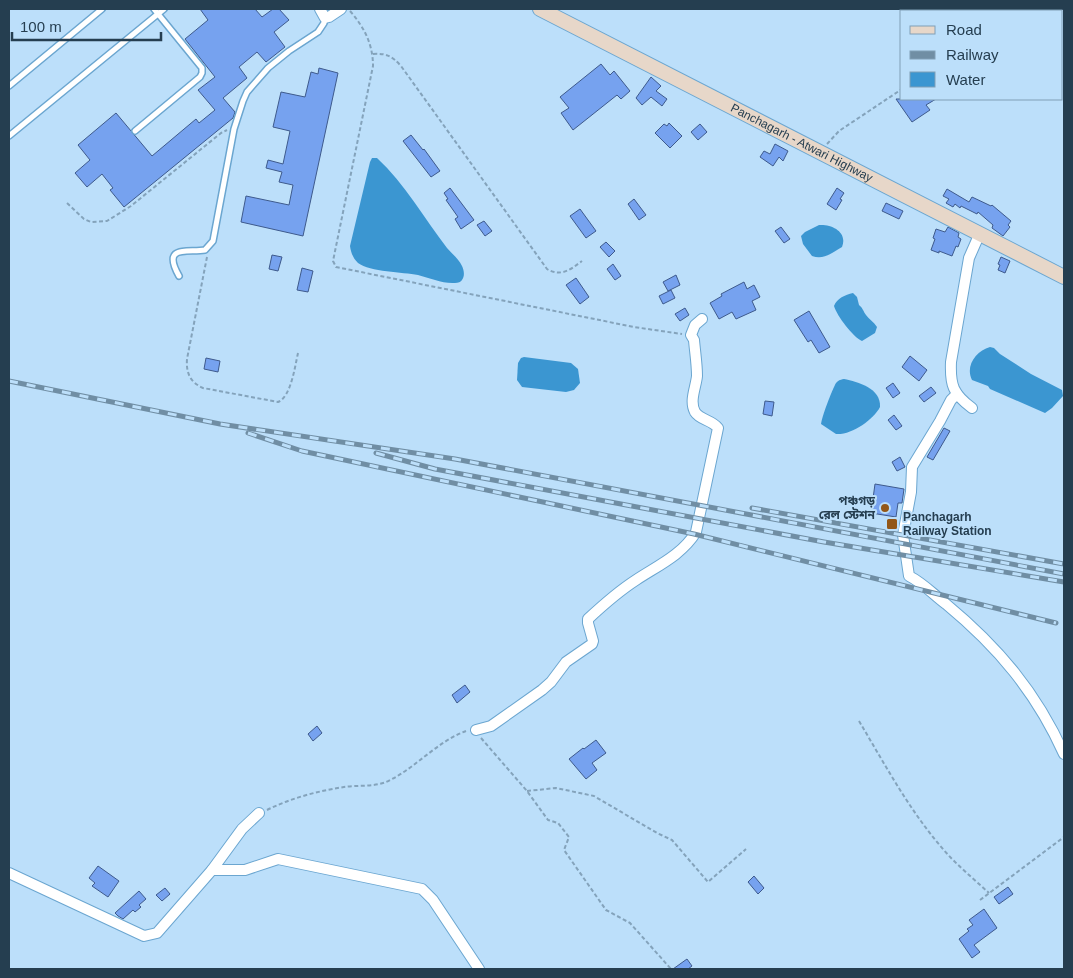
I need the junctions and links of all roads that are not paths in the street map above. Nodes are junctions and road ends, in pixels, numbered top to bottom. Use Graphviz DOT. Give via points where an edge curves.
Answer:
graph roads {
  1 [pos="102,9"];
  2 [pos="164,9"];
  3 [pos="341,9"];
  4 [pos="540,9"];
  5 [pos="156,11"];
  6 [pos="322,13"];
  7 [pos="9,86"];
  8 [pos="135,131"];
  9 [pos="9,136"];
  10 [pos="980,233"];
  11 [pos="180,276"];
  12 [pos="1064,277"];
  13 [pos="702,319"];
  14 [pos="957,394"];
  15 [pos="972,408"];
  16 [pos="476,730"];
  17 [pos="1064,754"];
  18 [pos="259,814"];
  19 [pos="212,870"];
  20 [pos="9,873"];
  21 [pos="479,969"];
  1 -- 7 [label="lane"];
  2 -- 5 [label="lane"];
  3 -- 6 [label="street" via="330,17"];
  4 -- 10 [label="main road, Panchagarh - Atwari Highway"];
  5 -- 8 [label="lane" via="202,68 202,73"];
  5 -- 9 [label="lane"];
  6 -- 11 [label="lane" via="324,23 318,32 268,68 247,92 234,129 213,241 205,250 178,252 174,262"];
  10 -- 12 [label="main road, Panchagarh - Atwari Highway"];
  10 -- 14 [label="street" via="969,258 951,362 950,378"];
  13 -- 16 [label="street" via="691,335 696,358 693,407 700,417 718,428 696,532 680,551 622,590 588,619 594,641 566,662 551,682 491,726"];
  14 -- 15 [label="street"];
  14 -- 17 [label="street" via="912,468 903,535 909,576 960,616 1013,669 1045,715"];
  18 -- 19 [label="street" via="242,829"];
  19 -- 20 [label="street" via="157,933 144,936"];
  19 -- 21 [label="street" via="245,870 278,859 422,889 433,900"];
}
